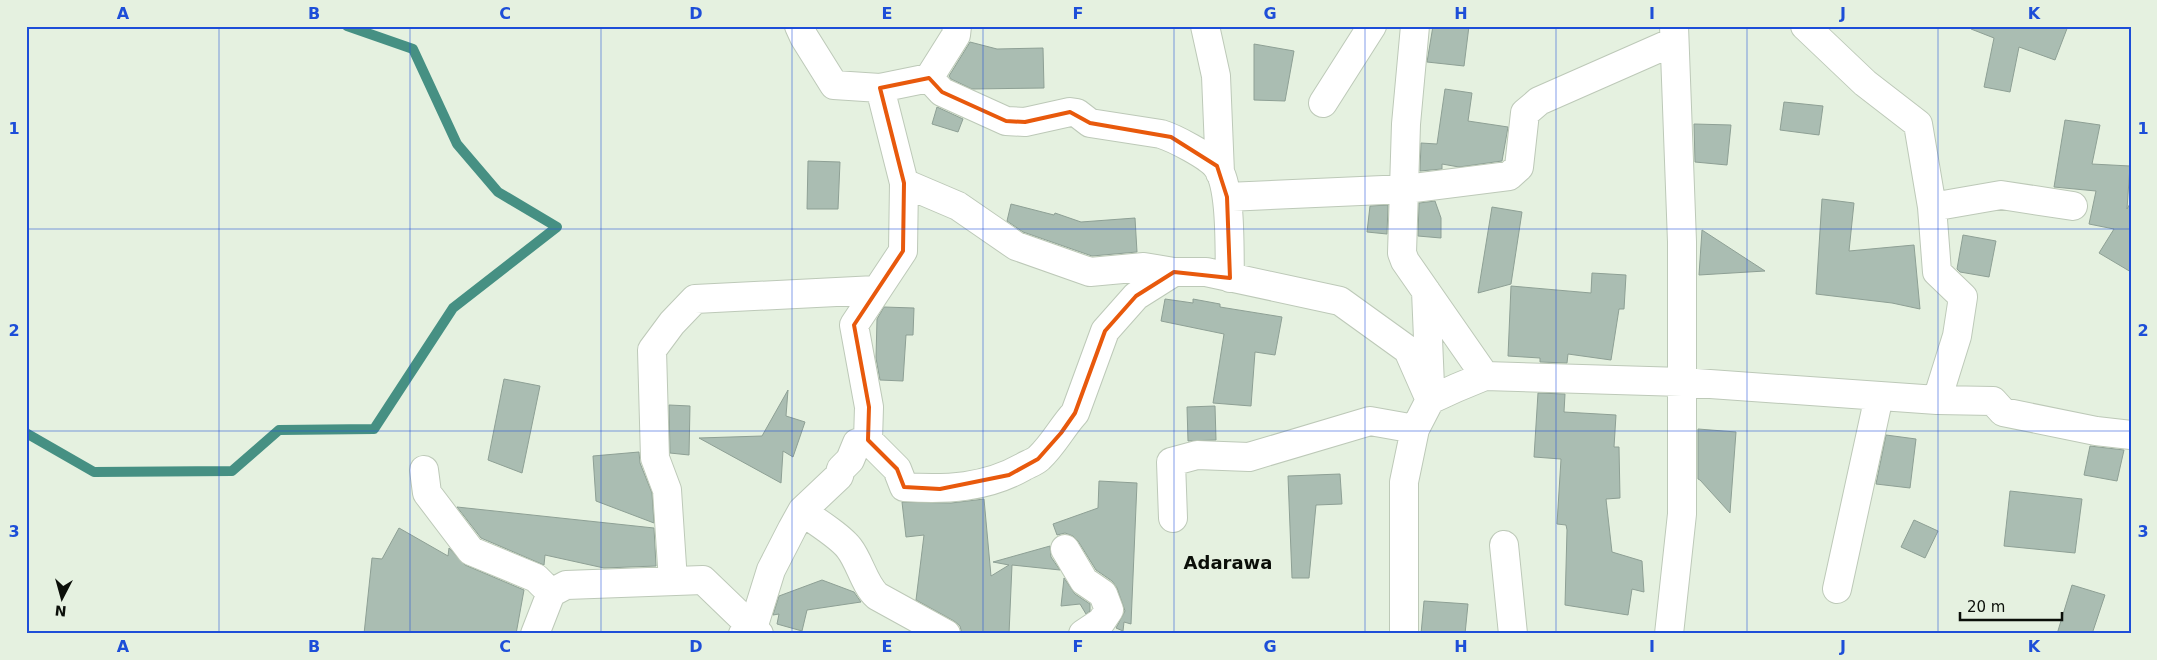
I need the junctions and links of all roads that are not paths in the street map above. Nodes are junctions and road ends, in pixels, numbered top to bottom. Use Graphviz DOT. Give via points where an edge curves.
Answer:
graph roads {
  1 [pos="799,26"];
  2 [pos="957,26"];
  3 [pos="1205,26"];
  4 [pos="1372,26"];
  5 [pos="1415,26"];
  6 [pos="1805,26"];
  7 [pos="1673,34"];
  8 [pos="929,78"];
  9 [pos="880,88"];
  10 [pos="1323,103"];
  11 [pos="904,183"];
  12 [pos="1224,185"];
  13 [pos="1406,189"];
  14 [pos="2073,206"];
  15 [pos="1932,207"];
  16 [pos="1174,272"];
  17 [pos="1230,278"];
  18 [pos="876,290"];
  19 [pos="1426,291"];
  20 [pos="1485,376"];
  21 [pos="1682,382"];
  22 [pos="1879,396"];
  23 [pos="1430,400"];
  24 [pos="1937,400"];
  25 [pos="1415,429"];
  26 [pos="2131,435"];
  27 [pos="868,440"];
  28 [pos="424,470"];
  29 [pos="802,511"];
  30 [pos="1173,518"];
  31 [pos="1504,545"];
  32 [pos="1065,549"];
  33 [pos="673,581"];
  34 [pos="1837,589"];
  35 [pos="551,593"];
  36 [pos="752,632"];
  37 [pos="535,634"];
  38 [pos="946,634"];
  39 [pos="1083,634"];
  40 [pos="1404,634"];
  41 [pos="1513,634"];
  42 [pos="1669,634"];
  1 -- 9 [label="street" via="834,85"];
  2 -- 8 [label="street" via="956,34"];
  3 -- 12 [label="street" via="1216,76"];
  4 -- 10 [label="street"];
  5 -- 13 [label="street" via="1406,124"];
  6 -- 15 [label="street" via="1865,83 1918,124"];
  7 -- 13 [label="street" via="1531,106 1526,113 1519,167 1509,176"];
  7 -- 21 [label="street" via="1682,242"];
  8 -- 9 [label="street"];
  8 -- 12 [label="street" via="942,92 1006,121 1025,122 1070,112 1090,123 1171,137 1210,161"];
  9 -- 11 [label="street"];
  11 -- 16 [label="street" via="958,206 1016,246 1090,272 1144,267"];
  11 -- 18 [label="street" via="903,251"];
  12 -- 13 [label="street"];
  12 -- 17 [label="street"];
  13 -- 19 [label="street" via="1402,253"];
  14 -- 15 [label="street" via="2001,195"];
  15 -- 24 [label="street" via="1937,272 1963,297 1957,336"];
  16 -- 17 [label="street" via="1206,272"];
  16 -- 27 [label="street" via="1136,296 1105,331 1075,413 1038,459 985,483 940,489 904,487 897,469"];
  17 -- 23 [label="street" via="1340,301 1408,350"];
  18 -- 27 [label="street" via="854,325 870,407"];
  18 -- 33 [label="street" via="695,299 652,350 655,458 668,490"];
  19 -- 20 [label="street"];
  19 -- 23 [label="street"];
  20 -- 21 [label="street"];
  20 -- 23 [label="street"];
  21 -- 22 [label="street"];
  21 -- 42 [label="street" via="1682,526"];
  22 -- 24 [label="street"];
  22 -- 34 [label="street"];
  23 -- 25 [label="street"];
  24 -- 26 [label="street" via="1993,400 2003,412"];
  25 -- 30 [label="street" via="1370,421 1248,457 1197,455 1171,462"];
  25 -- 40 [label="street" via="1404,482"];
  27 -- 29 [label="street" via="857,443 839,476"];
  28 -- 35 [label="street" via="428,492 471,551 536,578"];
  29 -- 36 [label="street" via="771,570"];
  29 -- 38 [label="street" via="849,547 876,596"];
  31 -- 41 [label="street"];
  32 -- 39 [label="street" via="1084,581 1103,594 1109,610 1101,622"];
  33 -- 35 [label="street" via="566,585"];
  33 -- 36 [label="street" via="703,580"];
  35 -- 37 [label="street"];
}
